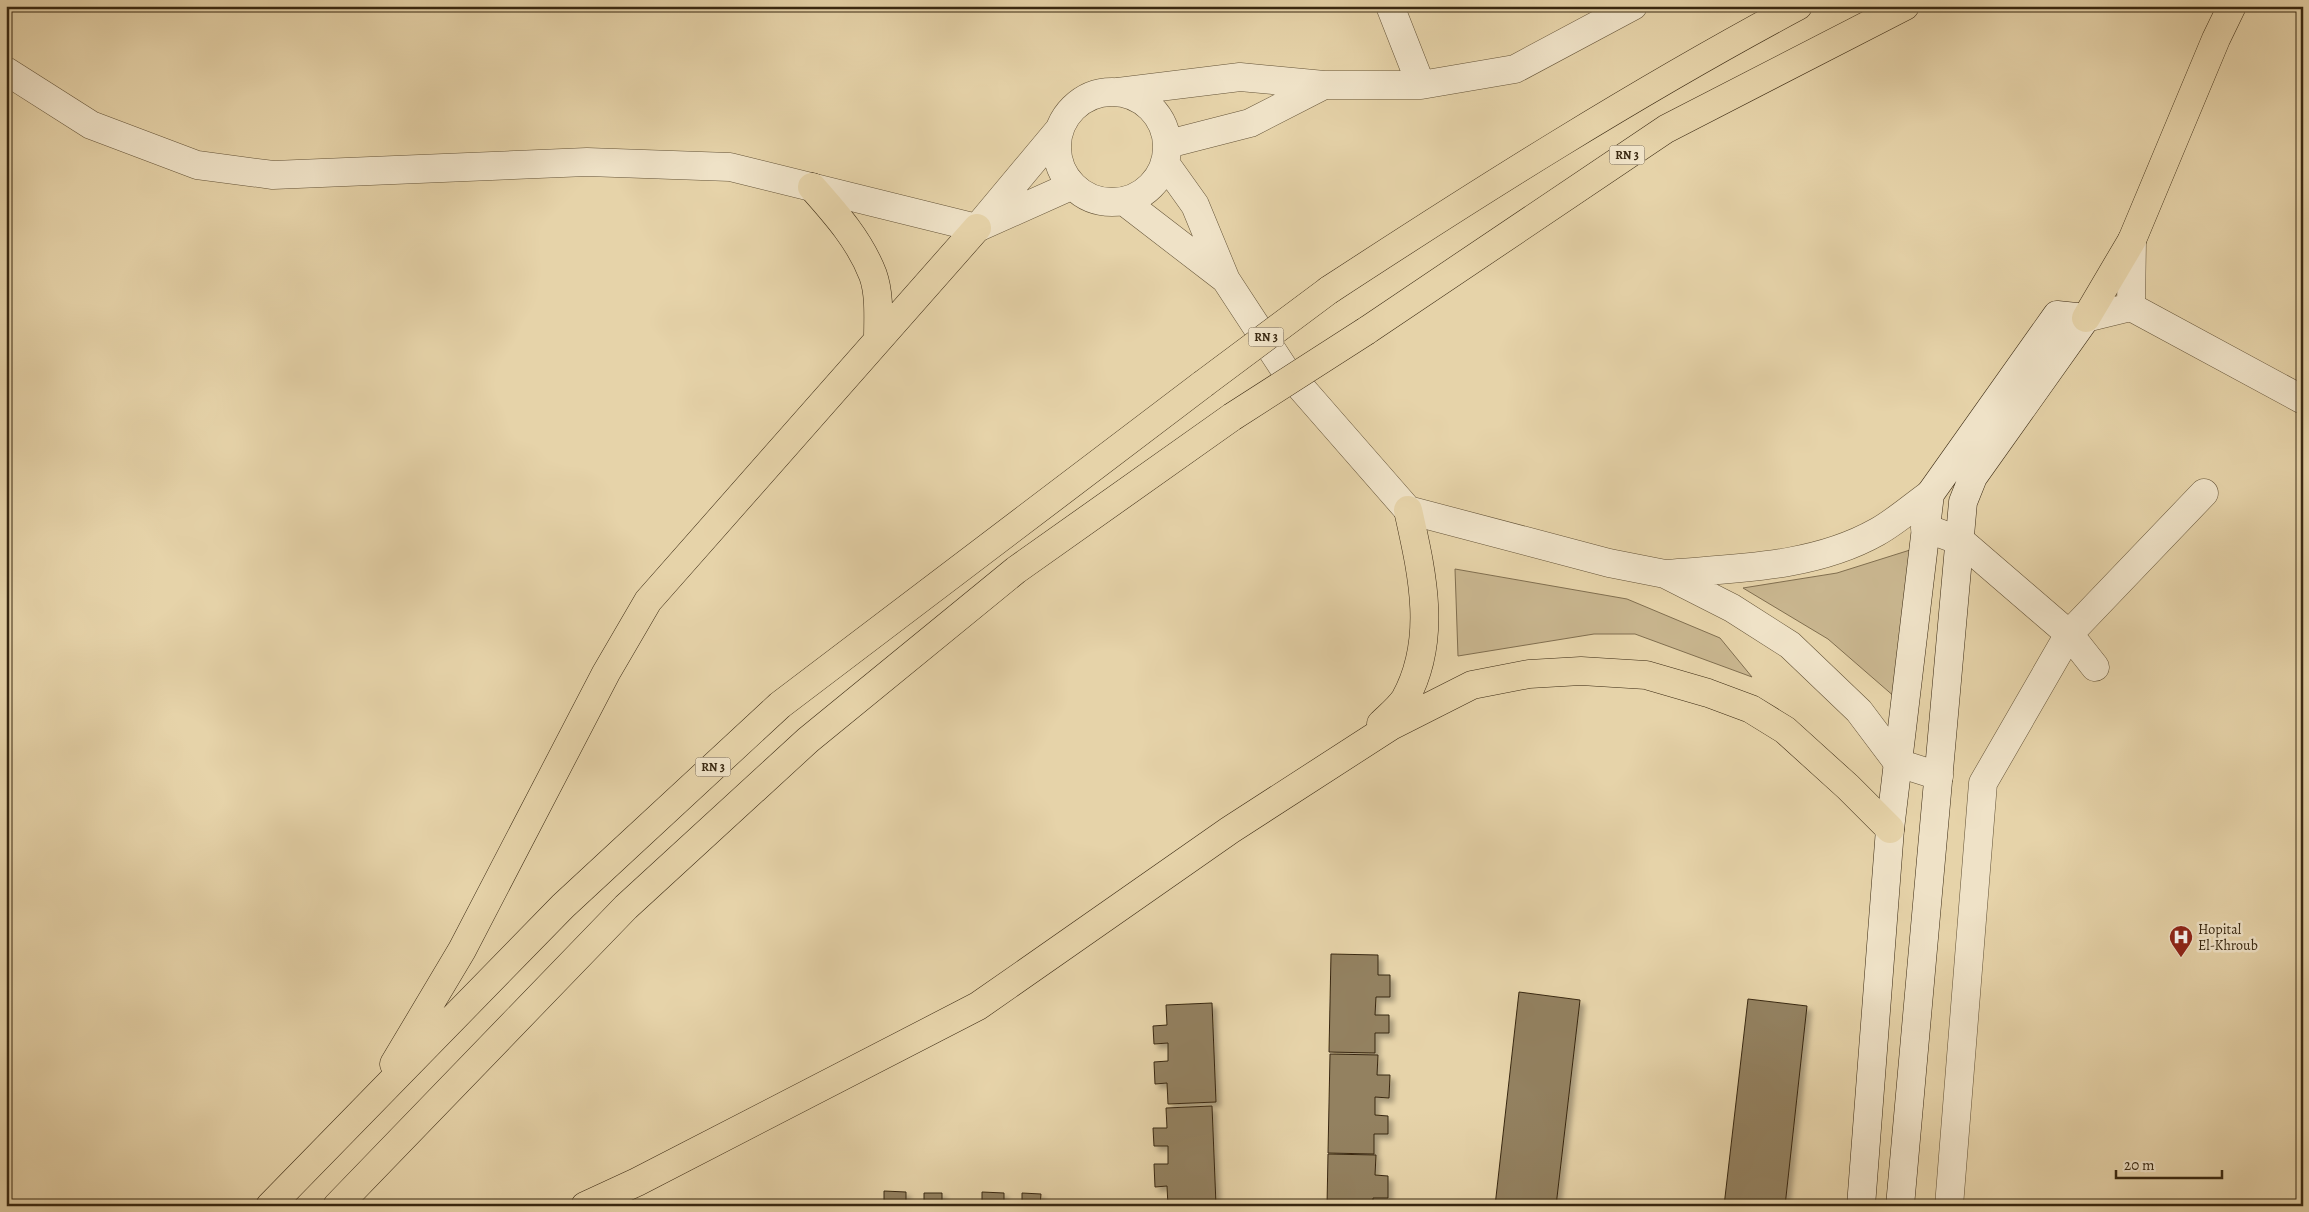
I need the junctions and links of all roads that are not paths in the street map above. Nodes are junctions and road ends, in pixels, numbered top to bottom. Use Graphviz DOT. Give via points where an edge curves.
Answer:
graph roads {
  1 [pos="1390,6"];
  2 [pos="1633,6"];
  3 [pos="1798,6"];
  4 [pos="1905,6"];
  5 [pos="2232,6"];
  6 [pos="6,71"];
  7 [pos="1324,85"];
  8 [pos="1421,86"];
  9 [pos="1118,92"];
  10 [pos="1058,131"];
  11 [pos="1166,154"];
  12 [pos="1072,186"];
  13 [pos="812,187"];
  14 [pos="1125,202"];
  15 [pos="977,228"];
  16 [pos="2132,240"];
  17 [pos="1226,280"];
  18 [pos="2131,307"];
  19 [pos="2086,318"];
  20 [pos="878,340"];
  21 [pos="2303,400"];
  22 [pos="2204,493"];
  23 [pos="1930,494"];
  24 [pos="1408,510"];
  25 [pos="1925,528"];
  26 [pos="1961,541"];
  27 [pos="1665,574"];
  28 [pos="2069,634"];
  29 [pos="2095,667"];
  30 [pos="1898,763"];
  31 [pos="1329,766"];
  32 [pos="1940,776"];
  33 [pos="1890,830"];
  34 [pos="372,1102"];
  35 [pos="270,1206"];
  36 [pos="337,1206"];
  37 [pos="585,1206"];
  38 [pos="1860,1206"];
  39 [pos="1900,1206"];
  40 [pos="1949,1206"];
  1 -- 8 [label="street"];
  2 -- 8 [label="street" via="1515,69"];
  3 -- 34 [label="highway, RN 3, bridge" via="1478,193 1329,290 780,705 563,906"];
  4 -- 36 [label="highway, RN 3, bridge" via="1666,129 1366,332 1232,418 1016,570 808,740 626,907"];
  5 -- 16 [label="highway"];
  6 -- 13 [label="street" via="91,125 197,164 226,169 273,175 606,163 730,167"];
  7 -- 8 [label="street"];
  7 -- 9 [label="street" via="1240,77"];
  7 -- 11 [label="street" via="1250,123"];
  9 -- 10 [label="street" via="1099,93 1082,101 1067,114"];
  9 -- 11 [label="street" via="1137,97 1152,109 1163,125"];
  10 -- 12 [label="street" via="1056,150 1061,169"];
  10 -- 15 [label="street"];
  11 -- 14 [label="street" via="1156,181 1142,194"];
  11 -- 17 [label="street" via="1195,205"];
  12 -- 14 [label="street" via="1087,197 1105,203"];
  12 -- 15 [label="street"];
  13 -- 15 [label="street"];
  13 -- 20 [label="highway" via="853,236 873,276 878,302"];
  14 -- 17 [label="street"];
  15 -- 20 [label="highway"];
  16 -- 18 [label="street"];
  16 -- 19 [label="highway"];
  17 -- 24 [label="street" via="1283,367"];
  18 -- 19 [label="street"];
  18 -- 21 [label="street"];
  19 -- 23 [label="street" via="2058,315"];
  19 -- 26 [label="street" via="1973,477 1963,502"];
  20 -- 34 [label="highway" via="648,601 462,950"];
  22 -- 28 [label="street"];
  23 -- 25 [label="street"];
  23 -- 27 [label="street" via="1878,532 1811,558 1752,567"];
  24 -- 27 [label="street" via="1609,563"];
  24 -- 31 [label="highway" via="1423,577 1426,624 1417,671 1404,700 1380,725"];
  25 -- 26 [label="street"];
  25 -- 30 [label="street"];
  26 -- 28 [label="street"];
  26 -- 32 [label="street"];
  27 -- 30 [label="street" via="1732,608 1790,645 1859,711"];
  28 -- 29 [label="street"];
  28 -- 40 [label="street" via="1983,783"];
  30 -- 32 [label="street"];
  30 -- 33 [label="street"];
  31 -- 33 [label="highway" via="1391,726 1472,685 1529,674 1581,671 1646,675 1751,709 1785,730"];
  31 -- 37 [label="highway" via="1230,830 978,1006"];
  32 -- 39 [label="street"];
  33 -- 38 [label="street"];
  34 -- 35 [label="highway, RN 3"];
}
